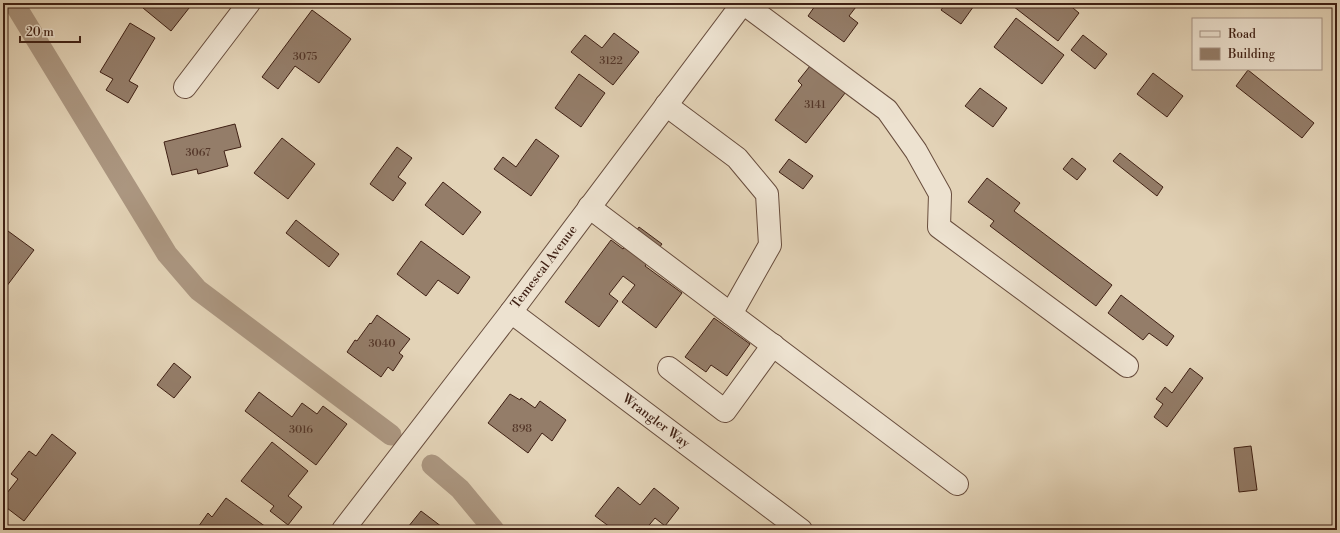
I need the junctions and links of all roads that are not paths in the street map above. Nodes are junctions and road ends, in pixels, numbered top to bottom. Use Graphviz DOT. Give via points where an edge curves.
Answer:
graph roads {
  1 [pos="249,3"];
  2 [pos="743,3"];
  3 [pos="185,87"];
  4 [pos="666,106"];
  5 [pos="589,207"];
  6 [pos="511,312"];
  7 [pos="731,314"];
  8 [pos="773,345"];
  9 [pos="1127,366"];
  10 [pos="669,368"];
  11 [pos="957,484"];
  12 [pos="344,530"];
  13 [pos="801,530"];
  1 -- 3 [label="street"];
  2 -- 4 [label="street, Temescal Avenue"];
  2 -- 9 [label="street" via="887,110 916,151 940,194 939,227"];
  4 -- 5 [label="street, Temescal Avenue"];
  4 -- 7 [label="street" via="737,158 767,194 770,245"];
  5 -- 6 [label="street, Temescal Avenue"];
  5 -- 7 [label="street"];
  6 -- 12 [label="street, Temescal Avenue"];
  6 -- 13 [label="street, Wrangler Way"];
  7 -- 8 [label="street"];
  8 -- 10 [label="street" via="725,410"];
  8 -- 11 [label="street"];
}
